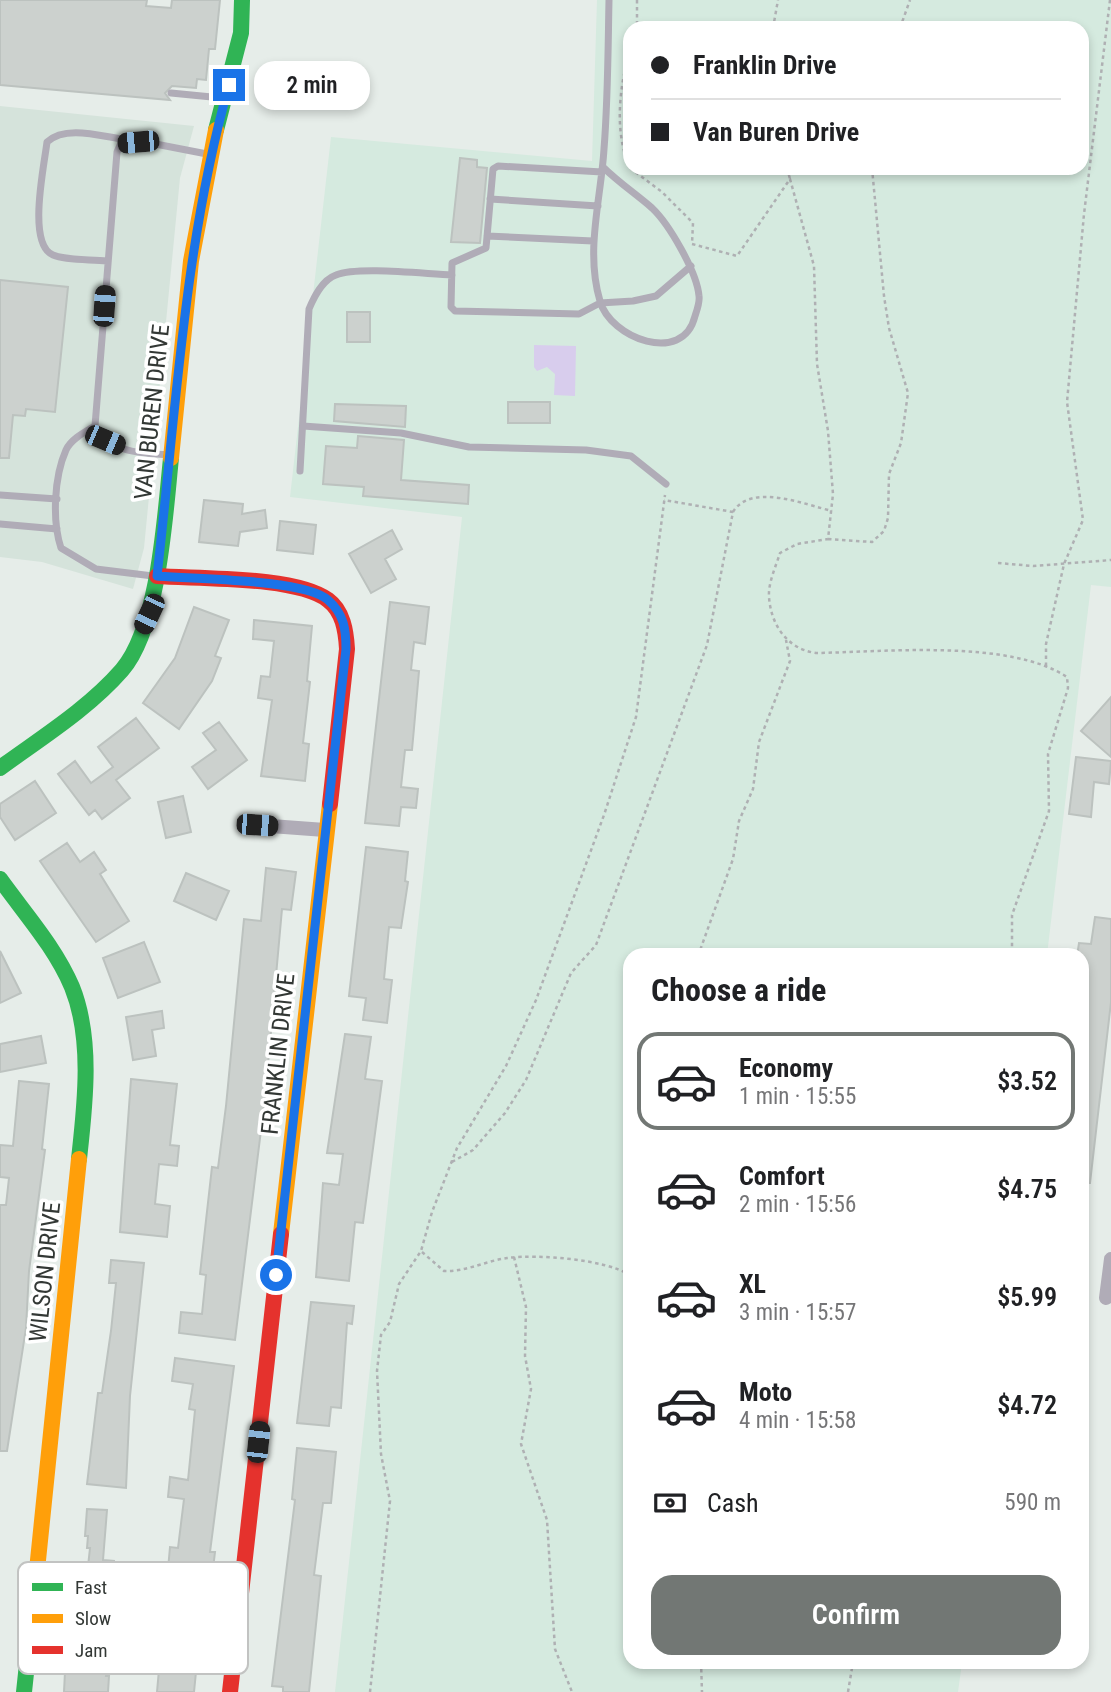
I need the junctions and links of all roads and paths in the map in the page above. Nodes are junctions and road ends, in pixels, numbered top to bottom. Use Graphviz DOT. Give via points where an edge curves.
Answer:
graph roads {
  1 [pos="242,0"];
  2 [pos="609,0"];
  3 [pos="637,0"];
  4 [pos="778,0"];
  5 [pos="910,0"];
  6 [pos="1110,0"];
  7 [pos="638,21"];
  8 [pos="774,21"];
  9 [pos="902,21"];
  10 [pos="171,93"];
  11 [pos="623,97"];
  12 [pos="225,98"];
  13 [pos="138,142"];
  14 [pos="210,154"];
  15 [pos="623,154"];
  16 [pos="603,170"];
  17 [pos="1089,173"];
  18 [pos="639,175"];
  19 [pos="789,175"];
  20 [pos="873,175"];
  21 [pos="1089,175"];
  22 [pos="790,179"];
  23 [pos="490,199"];
  24 [pos="598,206"];
  25 [pos="487,236"];
  26 [pos="593,241"];
  27 [pos="692,244"];
  28 [pos="107,261"];
  29 [pos="691,266"];
  30 [pos="452,275"];
  31 [pos="600,303"];
  32 [pos="95,426"];
  33 [pos="303,426"];
  34 [pos="171,455"];
  35 [pos="300,471"];
  36 [pos="666,484"];
  37 [pos="0,495"];
  38 [pos="57,499"];
  39 [pos="664,500"];
  40 [pos="832,511"];
  41 [pos="733,512"];
  42 [pos="0,524"];
  43 [pos="57,529"];
  44 [pos="828,540"];
  45 [pos="1111,560"];
  46 [pos="998,563"];
  47 [pos="1064,564"];
  48 [pos="157,576"];
  49 [pos="786,640"];
  50 [pos="1046,666"];
  51 [pos="0,768"];
  52 [pos="257,825"];
  53 [pos="325,831"];
  54 [pos="0,878"];
  55 [pos="701,948"];
  56 [pos="1012,948"];
  57 [pos="451,1162"];
  58 [pos="421,1251"];
  59 [pos="514,1258"];
  60 [pos="1111,1259"];
  61 [pos="623,1271"];
  62 [pos="1106,1298"];
  63 [pos="37,1562"];
  64 [pos="244,1562"];
  65 [pos="701,1669"];
  66 [pos="852,1669"];
  67 [pos="26,1674"];
  68 [pos="232,1674"];
  69 [pos="24,1692"];
  70 [pos="230,1692"];
  71 [pos="370,1692"];
  72 [pos="572,1692"];
  73 [pos="702,1692"];
  74 [pos="848,1692"];
  1 -- 12 [label="street, VAN BUREN DRIVE" via="241,33"];
  2 -- 16 [label="lane"];
  3 -- 7 [label="path"];
  4 -- 8 [label="path"];
  5 -- 9 [label="path"];
  6 -- 17 [label="path"];
  10 -- 12 [label="lane"];
  11 -- 15 [label="path"];
  12 -- 14 [label="street, VAN BUREN DRIVE"];
  13 -- 14 [label="lane"];
  13 -- 28 [label="lane" via="121,143 117,152"];
  13 -- 28 [label="lane" via="67,132 47,142 37,232 43,248 54,255"];
  14 -- 34 [label="street, VAN BUREN DRIVE" via="191,261"];
  16 -- 23 [label="lane" via="498,166 493,169"];
  16 -- 24 [label="lane"];
  16 -- 29 [label="lane" via="654,210"];
  18 -- 27 [label="path" via="693,223"];
  19 -- 22 [label="path"];
  20 -- 44 [label="path" via="884,296 908,402 901,443 889,474 884,531 872,542"];
  21 -- 47 [label="path" via="1067,402 1083,520"];
  22 -- 27 [label="path" via="737,256"];
  22 -- 40 [label="path" via="814,266 817,364 828,431"];
  23 -- 24 [label="lane"];
  23 -- 25 [label="lane"];
  24 -- 26 [label="lane"];
  25 -- 26 [label="lane"];
  25 -- 30 [label="lane" via="486,248 452,263"];
  26 -- 31 [label="lane"];
  27 -- 29 [label="path"];
  28 -- 32 [label="lane"];
  29 -- 31 [label="lane" via="656,296"];
  29 -- 31 [label="lane" via="700,297 693,324 682,339 668,345 644,340 614,325"];
  30 -- 31 [label="lane" via="451,307 455,310 579,314"];
  30 -- 33 [label="lane" via="335,275 317,292 309,309"];
  32 -- 34 [label="lane" via="105,440 133,452"];
  32 -- 38 [label="lane" via="66,449"];
  33 -- 35 [label="lane"];
  33 -- 36 [label="lane" via="401,433 469,447 631,456"];
  34 -- 48 [label="street, VAN BUREN DRIVE"];
  36 -- 39 [label="path"];
  37 -- 38 [label="lane"];
  38 -- 43 [label="lane"];
  39 -- 41 [label="path"];
  39 -- 57 [label="path" via="632,730 536,1000 506,1066"];
  40 -- 41 [label="path" via="772,497 746,501"];
  40 -- 44 [label="path"];
  41 -- 57 [label="path" via="707,645 596,945 571,973 526,1080 505,1113 473,1150"];
  42 -- 43 [label="lane"];
  43 -- 48 [label="lane" via="61,548 76,560 96,569"];
  44 -- 49 [label="path" via="797,544 780,553 769,596"];
  45 -- 47 [label="path"];
  46 -- 47 [label="path"];
  47 -- 50 [label="path" via="1046,644"];
  48 -- 51 [label="street, VAN BUREN DRIVE" via="149,614 123,669 80,709"];
  48 -- 53 [label="street, FRANKLIN DRIVE" via="302,587 327,598 340,613 346,626 346,649"];
  49 -- 50 [label="path" via="816,653 994,652"];
  49 -- 55 [label="path" via="791,654 788,670 758,742 753,789"];
  50 -- 56 [label="path" via="1067,677 1068,688 1048,754 1049,811 1012,915"];
  52 -- 53 [label="street"];
  53 -- 64 [label="street, FRANKLIN DRIVE"];
  54 -- 63 [label="street, WILSON DRIVE" via="73,989 84,1041 82,1133"];
  57 -- 58 [label="path"];
  58 -- 59 [label="path" via="443,1271"];
  58 -- 71 [label="path" via="399,1284 378,1350 381,1454 390,1501"];
  59 -- 61 [label="path" via="614,1265"];
  59 -- 72 [label="path" via="526,1307 525,1356 531,1389 521,1444 547,1520 555,1649"];
  60 -- 62 [label="street"];
  65 -- 73 [label="path"];
  66 -- 74 [label="path"];
  67 -- 69 [label="street, WILSON DRIVE"];
  68 -- 70 [label="street, FRANKLIN DRIVE"];
}
